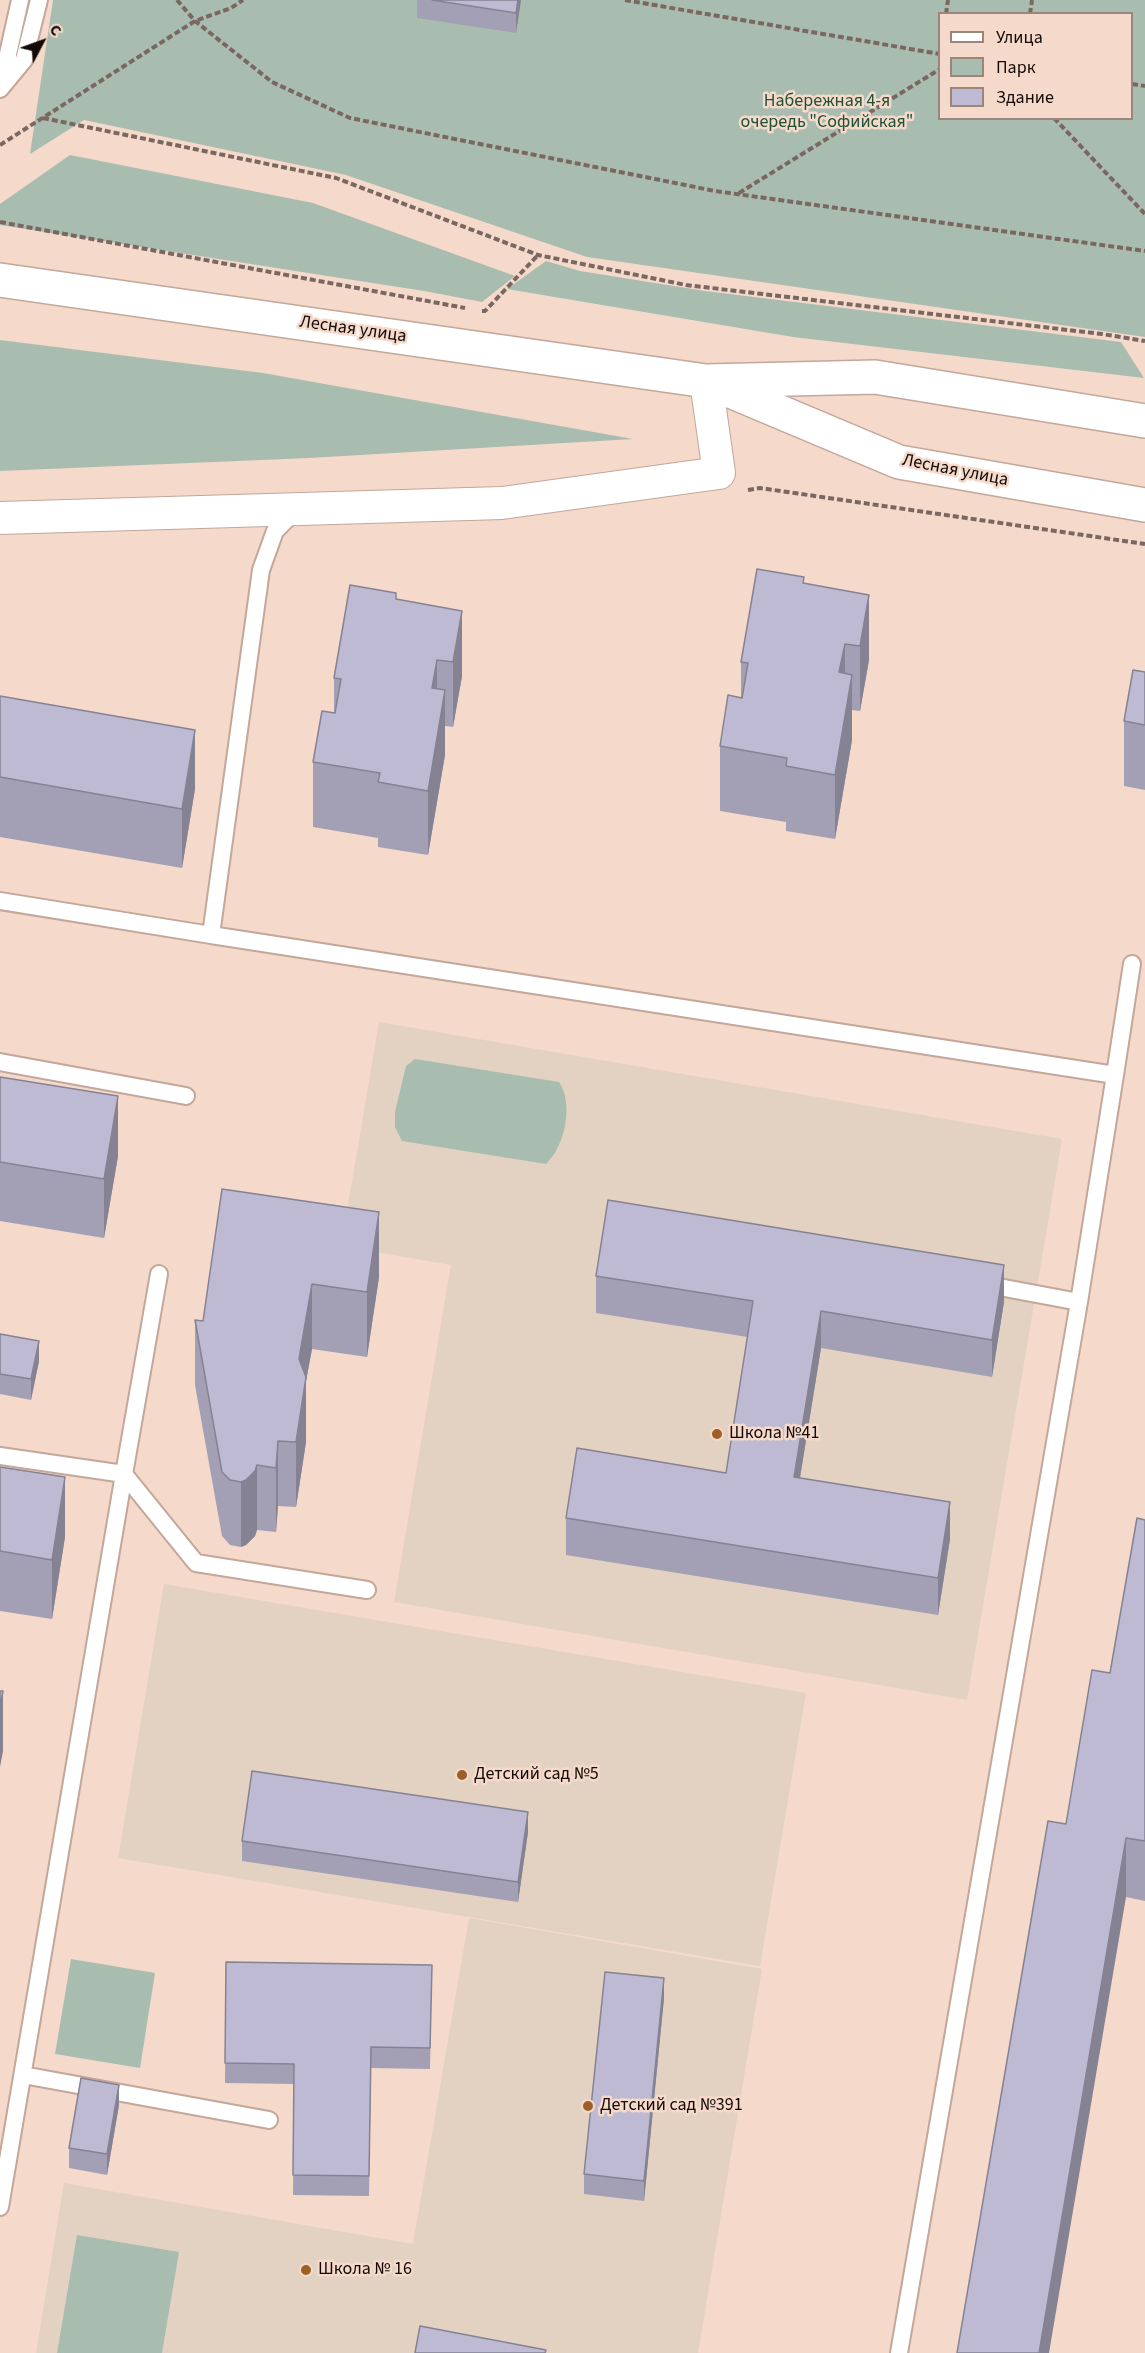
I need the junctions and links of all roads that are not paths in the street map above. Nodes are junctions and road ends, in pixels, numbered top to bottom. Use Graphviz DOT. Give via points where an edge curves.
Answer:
graph roads {
  1 [pos="20,0"];
  2 [pos="39,0"];
  3 [pos="4,84"];
  4 [pos="0,280"];
  5 [pos="706,381"];
  6 [pos="1145,421"];
  7 [pos="1145,505"];
  8 [pos="298,509"];
  9 [pos="0,518"];
  10 [pos="0,901"];
  11 [pos="212,935"];
  12 [pos="1132,964"];
  13 [pos="0,1062"];
  14 [pos="1115,1075"];
  15 [pos="186,1096"];
  16 [pos="159,1274"];
  17 [pos="968,1281"];
  18 [pos="1079,1302"];
  19 [pos="0,1456"];
  20 [pos="124,1474"];
  21 [pos="367,1590"];
  22 [pos="23,2075"];
  23 [pos="270,2121"];
  24 [pos="0,2207"];
  25 [pos="899,2353"];
  1 -- 3 [label="lane"];
  2 -- 3 [label="lane" via="24,60"];
  4 -- 5 [label="main road, Лесная улица"];
  5 -- 6 [label="main road, Лесная улица" via="876,377"];
  5 -- 7 [label="main road, Лесная улица" via="899,462"];
  5 -- 8 [label="street" via="719,473 502,503"];
  8 -- 9 [label="street"];
  8 -- 11 [label="lane" via="275,531 261,570"];
  10 -- 11 [label="lane"];
  11 -- 14 [label="lane"];
  12 -- 14 [label="lane"];
  13 -- 15 [label="lane"];
  14 -- 18 [label="lane"];
  16 -- 20 [label="lane"];
  17 -- 18 [label="lane"];
  18 -- 25 [label="lane"];
  19 -- 20 [label="lane"];
  20 -- 21 [label="lane" via="196,1563"];
  20 -- 22 [label="lane"];
  22 -- 23 [label="lane"];
  22 -- 24 [label="lane"];
}
